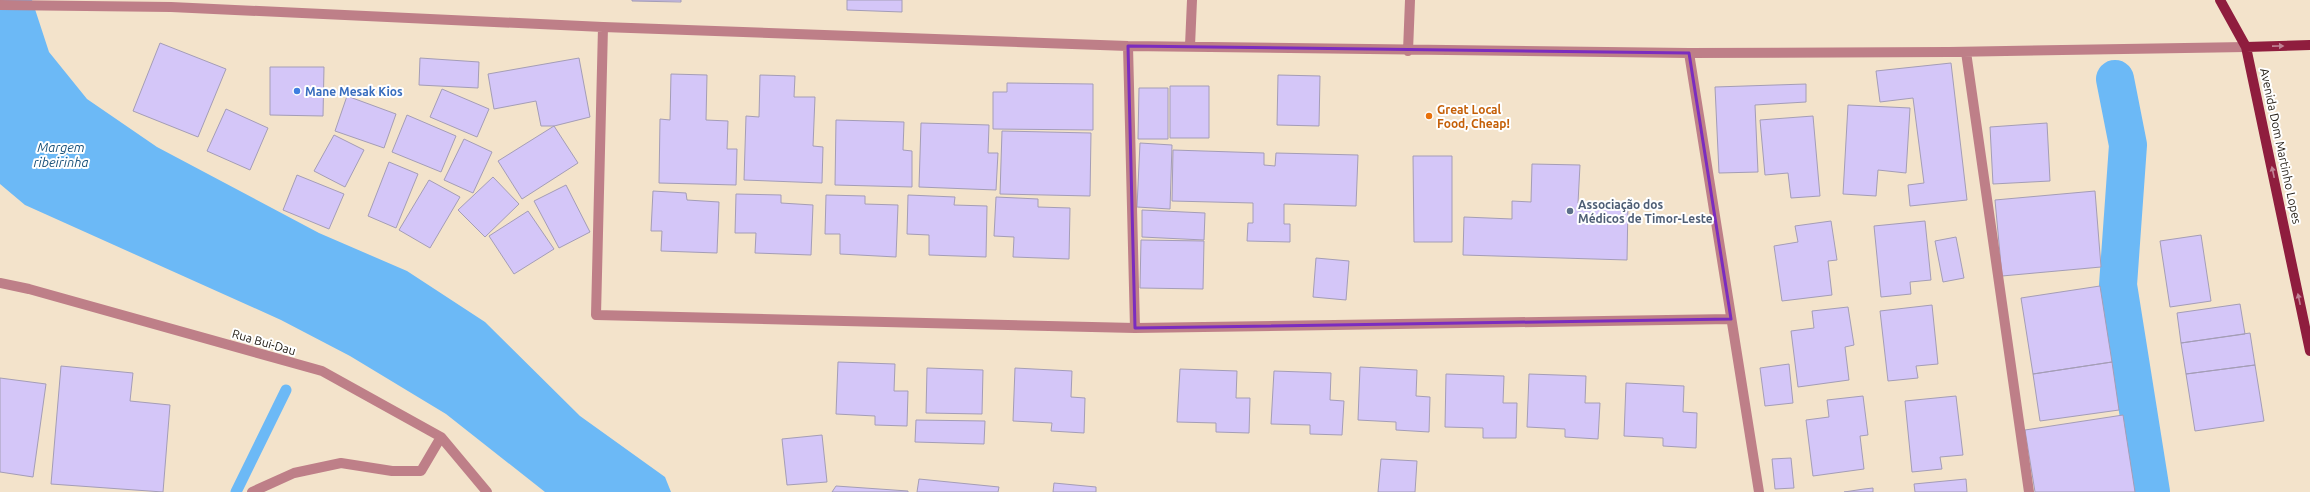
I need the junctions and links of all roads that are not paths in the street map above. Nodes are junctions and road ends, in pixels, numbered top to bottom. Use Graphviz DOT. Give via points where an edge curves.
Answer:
graph roads {
  1 [pos="1192,0"];
  2 [pos="1410,0"];
  3 [pos="2220,0"];
  4 [pos="168,4"];
  5 [pos="0,5"];
  6 [pos="603,27"];
  7 [pos="2310,45"];
  8 [pos="1128,46"];
  9 [pos="1190,46"];
  10 [pos="2246,47"];
  11 [pos="1408,51"];
  12 [pos="1966,52"];
  13 [pos="1689,53"];
  14 [pos="0,283"];
  15 [pos="1731,319"];
  16 [pos="1135,328"];
  17 [pos="2310,351"];
  18 [pos="441,437"];
  19 [pos="252,492"];
  20 [pos="487,492"];
  21 [pos="1759,492"];
  22 [pos="2029,492"];
  1 -- 9 [label="street"];
  2 -- 11 [label="street"];
  3 -- 10 [label="main road, Avenida Dom Martinho Lopes"];
  4 -- 5 [label="street"];
  4 -- 6 [label="street"];
  6 -- 8 [label="street"];
  6 -- 16 [label="street" via="596,315"];
  10 -- 7 [label="main road, one-way"];
  8 -- 9 [label="street"];
  8 -- 16 [label="street"];
  9 -- 11 [label="street"];
  10 -- 12 [label="street"];
  17 -- 10 [label="main road, Avenida Dom Martinho Lopes, one-way"];
  11 -- 13 [label="street"];
  12 -- 13 [label="street"];
  12 -- 22 [label="street"];
  13 -- 15 [label="street"];
  14 -- 18 [label="street, Rua Bui-Dau" via="322,371"];
  15 -- 16 [label="street"];
  15 -- 21 [label="street"];
  18 -- 19 [label="street" via="421,471 392,471 341,463 294,473"];
  18 -- 20 [label="street, Rua Bui-Dau"];
}
